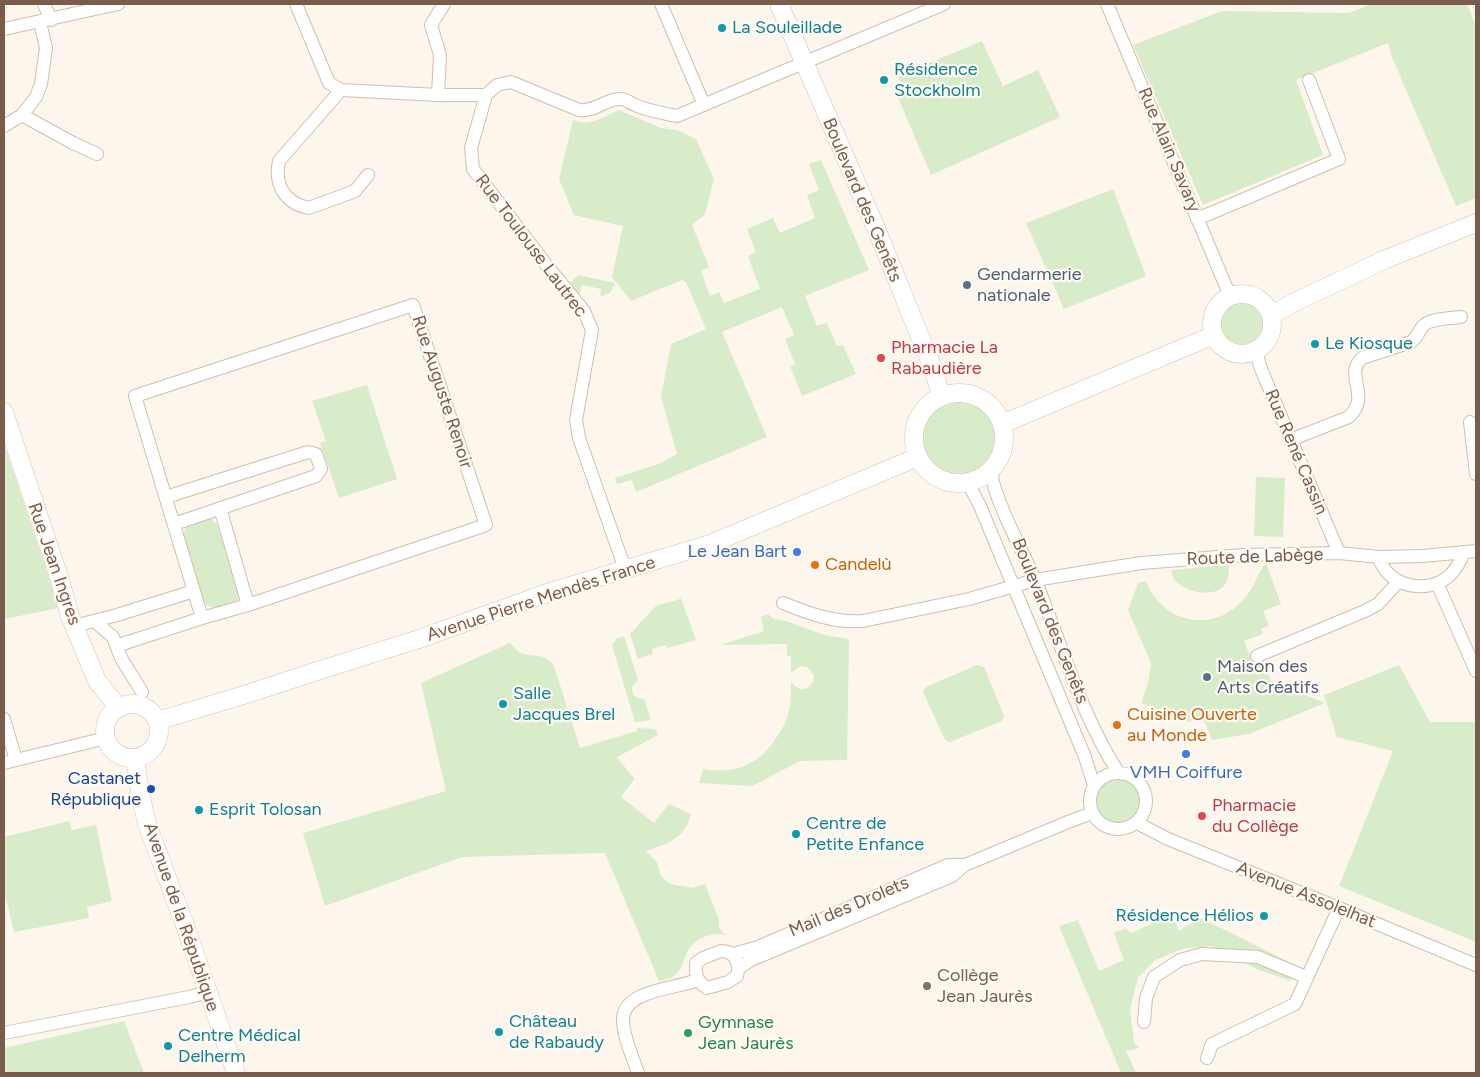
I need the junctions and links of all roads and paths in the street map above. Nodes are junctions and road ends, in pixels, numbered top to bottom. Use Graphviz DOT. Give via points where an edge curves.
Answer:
graph roads {
  1 [pos="44,4"];
  2 [pos="118,4"];
  3 [pos="296,4"];
  4 [pos="444,4"];
  5 [pos="661,4"];
  6 [pos="778,4"];
  7 [pos="944,4"];
  8 [pos="1107,4"];
  9 [pos="45,21"];
  10 [pos="4,29"];
  11 [pos="803,62"];
  12 [pos="1309,80"];
  13 [pos="340,90"];
  14 [pos="438,95"];
  15 [pos="486,95"];
  16 [pos="704,105"];
  17 [pos="22,115"];
  18 [pos="4,126"];
  19 [pos="97,154"];
  20 [pos="368,174"];
  21 [pos="1197,219"];
  22 [pos="1476,222"];
  23 [pos="1230,296"];
  24 [pos="1271,315"];
  25 [pos="1461,317"];
  26 [pos="1214,336"];
  27 [pos="1256,351"];
  28 [pos="942,397"];
  29 [pos="4,412"];
  30 [pos="1470,422"];
  31 [pos="1002,424"];
  32 [pos="1290,440"];
  33 [pos="918,457"];
  34 [pos="995,467"];
  35 [pos="1476,474"];
  36 [pos="968,483"];
  37 [pos="166,497"];
  38 [pos="220,508"];
  39 [pos="174,524"];
  40 [pos="1470,551"];
  41 [pos="1339,553"];
  42 [pos="1378,557"];
  43 [pos="625,569"];
  44 [pos="1035,580"];
  45 [pos="1399,581"];
  46 [pos="1436,583"];
  47 [pos="1015,587"];
  48 [pos="194,591"];
  49 [pos="784,603"];
  50 [pos="248,605"];
  51 [pos="202,618"];
  52 [pos="94,622"];
  53 [pos="74,626"];
  54 [pos="116,646"];
  55 [pos="1258,656"];
  56 [pos="1476,671"];
  57 [pos="142,692"];
  58 [pos="119,708"];
  59 [pos="4,718"];
  60 [pos="157,721"];
  61 [pos="106,738"];
  62 [pos="135,758"];
  63 [pos="10,762"];
  64 [pos="1118,772"];
  65 [pos="1094,786"];
  66 [pos="1092,813"];
  67 [pos="1137,823"];
  68 [pos="912,886"];
  69 [pos="1340,908"];
  70 [pos="733,954"];
  71 [pos="1476,966"];
  72 [pos="739,968"];
  73 [pos="1306,977"];
  74 [pos="697,980"];
  75 [pos="208,992"];
  76 [pos="1144,1022"];
  77 [pos="4,1033"];
  78 [pos="1207,1058"];
  79 [pos="236,1073"];
  80 [pos="638,1073"];
  1 -- 9 [label="street"];
  2 -- 9 [label="street"];
  3 -- 13 [label="street" via="329,83"];
  4 -- 14 [label="street" via="431,25 440,56"];
  5 -- 16 [label="street"];
  6 -- 11 [label="street, Boulevard des Genêts"];
  7 -- 11 [label="street"];
  8 -- 21 [label="street, Rue Alain Savary"];
  9 -- 10 [label="street"];
  9 -- 17 [label="street" via="42,84"];
  11 -- 16 [label="street"];
  11 -- 28 [label="street, Boulevard des Genêts" via="875,226"];
  12 -- 21 [label="street" via="1339,159"];
  13 -- 14 [label="street"];
  13 -- 20 [label="street" via="279,161 278,182 285,195 301,207 309,208 354,191"];
  14 -- 15 [label="street"];
  15 -- 16 [label="street" via="497,84 511,82 579,110 588,111 618,98 677,116"];
  15 -- 43 [label="street, Rue Toulouse Lautrec" via="471,148 472,169 584,311 592,330 576,420 579,438"];
  17 -- 18 [label="street"];
  17 -- 19 [label="street"];
  21 -- 23 [label="street, Rue Alain Savary"];
  22 -- 24 [label="street" via="1384,260"];
  23 -- 24 [label="street" via="1255,296"];
  23 -- 26 [label="street" via="1214,313"];
  24 -- 27 [label="street" via="1270,336"];
  25 -- 32 [label="street" via="1428,322 1411,342 1362,358 1354,370 1359,396 1354,412 1349,417"];
  26 -- 27 [label="street" via="1218,343 1232,352 1248,354"];
  26 -- 31 [label="street"];
  27 -- 32 [label="street, Rue René Cassin"];
  28 -- 31 [label="street" via="960,393 977,397 988,404"];
  28 -- 33 [label="street" via="921,414 916,426 914,442"];
  29 -- 53 [label="street, Rue Jean Ingres"];
  30 -- 35 [label="street"];
  31 -- 34 [label="street" via="1004,446"];
  32 -- 41 [label="street, Rue René Cassin"];
  33 -- 36 [label="street" via="926,470 938,479"];
  33 -- 43 [label="street, Avenue Pierre Mendès France" via="710,544"];
  34 -- 36 [label="street" via="978,480"];
  34 -- 44 [label="street, Boulevard des Genêts" via="992,479 998,498"];
  36 -- 47 [label="street, Boulevard des Genêts"];
  37 -- 38 [label="street" via="308,452 316,454 321,469 316,476"];
  37 -- 39 [label="street, Rue Auguste Renoir"];
  37 -- 50 [label="street, Rue Auguste Renoir" via="135,396 413,305 486,525"];
  38 -- 39 [label="street"];
  38 -- 50 [label="street"];
  39 -- 48 [label="street, Rue Auguste Renoir"];
  40 -- 42 [label="street, Route de Labège"];
  40 -- 46 [label="street" via="1449,576"];
  41 -- 42 [label="street, Route de Labège"];
  41 -- 44 [label="street, Route de Labège" via="1147,562"];
  42 -- 45 [label="street" via="1386,571"];
  43 -- 60 [label="street, Avenue Pierre Mendès France" via="553,590 420,639"];
  44 -- 47 [label="street, Route de Labège"];
  44 -- 64 [label="street, Boulevard des Genêts" via="1102,748"];
  45 -- 46 [label="street" via="1411,586"];
  45 -- 55 [label="street" via="1378,604 1366,611"];
  46 -- 56 [label="street"];
  47 -- 49 [label="street, Route de Labège" via="864,621 820,617"];
  47 -- 65 [label="street, Boulevard des Genêts" via="1086,757"];
  48 -- 51 [label="street, Rue Auguste Renoir"];
  48 -- 52 [label="street"];
  50 -- 51 [label="street, Rue Auguste Renoir"];
  51 -- 54 [label="street, Rue Auguste Renoir"];
  52 -- 53 [label="street"];
  52 -- 54 [label="street" via="112,637"];
  53 -- 58 [label="street, Rue Jean Ingres" via="97,681"];
  54 -- 57 [label="street"];
  58 -- 60 [label="street" via="136,705 145,708"];
  58 -- 61 [label="street" via="106,724"];
  59 -- 63 [label="street"];
  60 -- 62 [label="street" via="156,745"];
  61 -- 62 [label="street" via="117,753"];
  61 -- 63 [label="street"];
  62 -- 75 [label="street, Avenue de la République" via="147,824"];
  64 -- 65 [label="street" via="1104,776"];
  64 -- 67 [label="street" via="1131,775 1144,789 1146,808"];
  65 -- 66 [label="street" via="1090,796"];
  66 -- 67 [label="street" via="1097,821 1114,830"];
  66 -- 68 [label="street, Mail des Drolets" via="965,865 952,876"];
  67 -- 69 [label="street, Avenue Assolelhat" via="1168,839"];
  68 -- 70 [label="street, Mail des Drolets"];
  68 -- 72 [label="street, Mail des Drolets"];
  69 -- 71 [label="street, Avenue Assolelhat"];
  69 -- 73 [label="street"];
  70 -- 72 [label="street"];
  70 -- 74 [label="street" via="722,951 702,958 696,963"];
  72 -- 74 [label="street" via="736,976 713,987 707,988"];
  73 -- 76 [label="street" via="1258,957 1202,954 1180,960 1154,977 1146,998"];
  73 -- 78 [label="street" via="1294,1004 1212,1044"];
  74 -- 80 [label="street" via="638,997 628,1008 623,1018 624,1028"];
  75 -- 77 [label="street"];
  75 -- 79 [label="street, Avenue de la République"];
}
